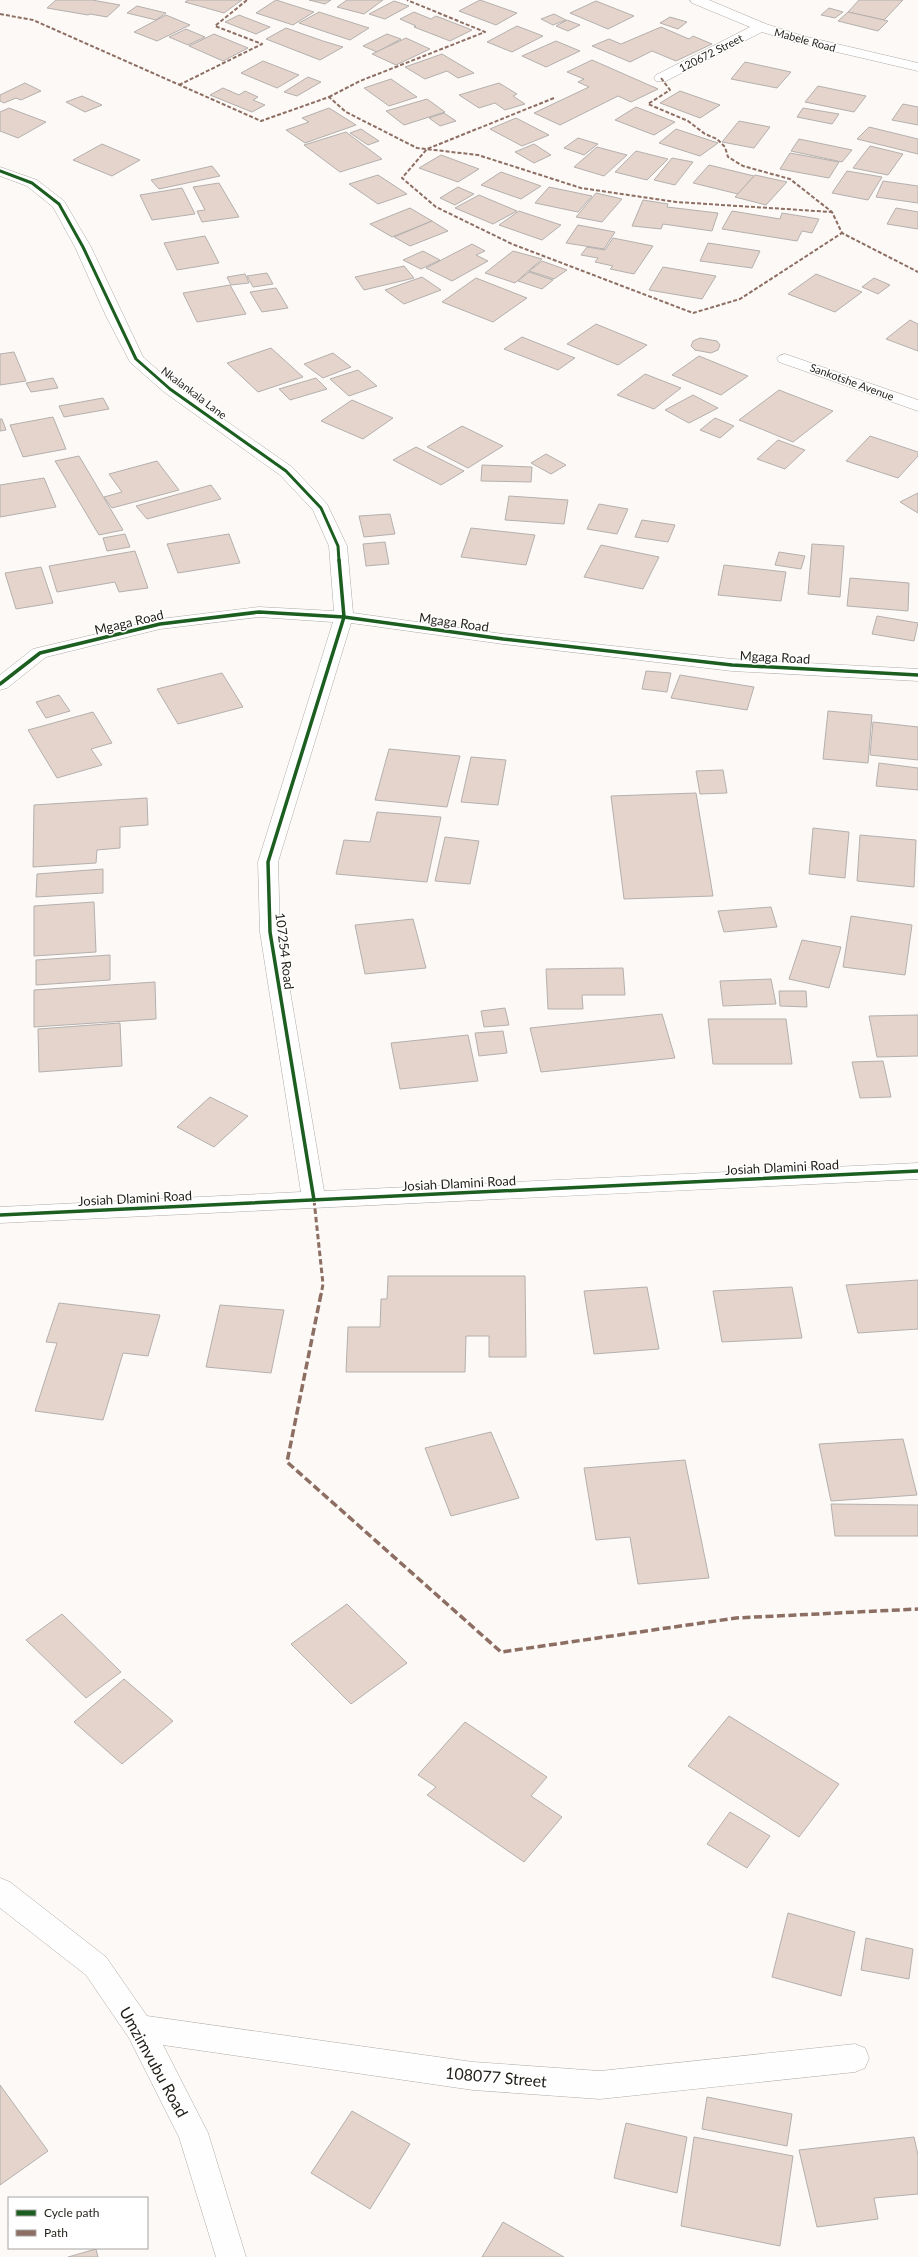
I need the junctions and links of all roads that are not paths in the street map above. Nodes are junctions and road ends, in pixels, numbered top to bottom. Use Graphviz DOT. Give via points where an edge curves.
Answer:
graph roads {
  1 [pos="697,0"];
  2 [pos="760,28"];
  3 [pos="918,66"];
  4 [pos="661,78"];
  5 [pos="0,171"];
  6 [pos="785,359"];
  7 [pos="918,406"];
  8 [pos="344,617"];
  9 [pos="918,675"];
  10 [pos="0,684"];
  11 [pos="918,1171"];
  12 [pos="314,1200"];
  13 [pos="0,1215"];
  14 [pos="0,1891"];
  15 [pos="139,2028"];
  16 [pos="855,2058"];
  17 [pos="231,2257"];
  1 -- 2 [label="street, Mabele Road"];
  2 -- 3 [label="street, Mabele Road"];
  2 -- 4 [label="street, 120672 Street"];
  5 -- 8 [label="street, Nkalankala Lane" via="32,183 59,204 83,247 136,359 170,389 286,471 321,508 338,546"];
  6 -- 7 [label="street, Sankotshe Avenue"];
  8 -- 9 [label="street, Mgaga Road" via="503,639 732,665"];
  8 -- 10 [label="street, Mgaga Road" via="259,612 160,624 40,653"];
  8 -- 12 [label="street, 107254 Road" via="268,862 270,932"];
  11 -- 12 [label="street, Josiah Dlamini Road"];
  12 -- 13 [label="street, Josiah Dlamini Road"];
  14 -- 15 [label="street, Umzimvubu Road" via="96,1966"];
  15 -- 16 [label="street, 108077 Street" via="472,2076 600,2085"];
  15 -- 17 [label="street, Umzimvubu Road" via="193,2133"];
}
